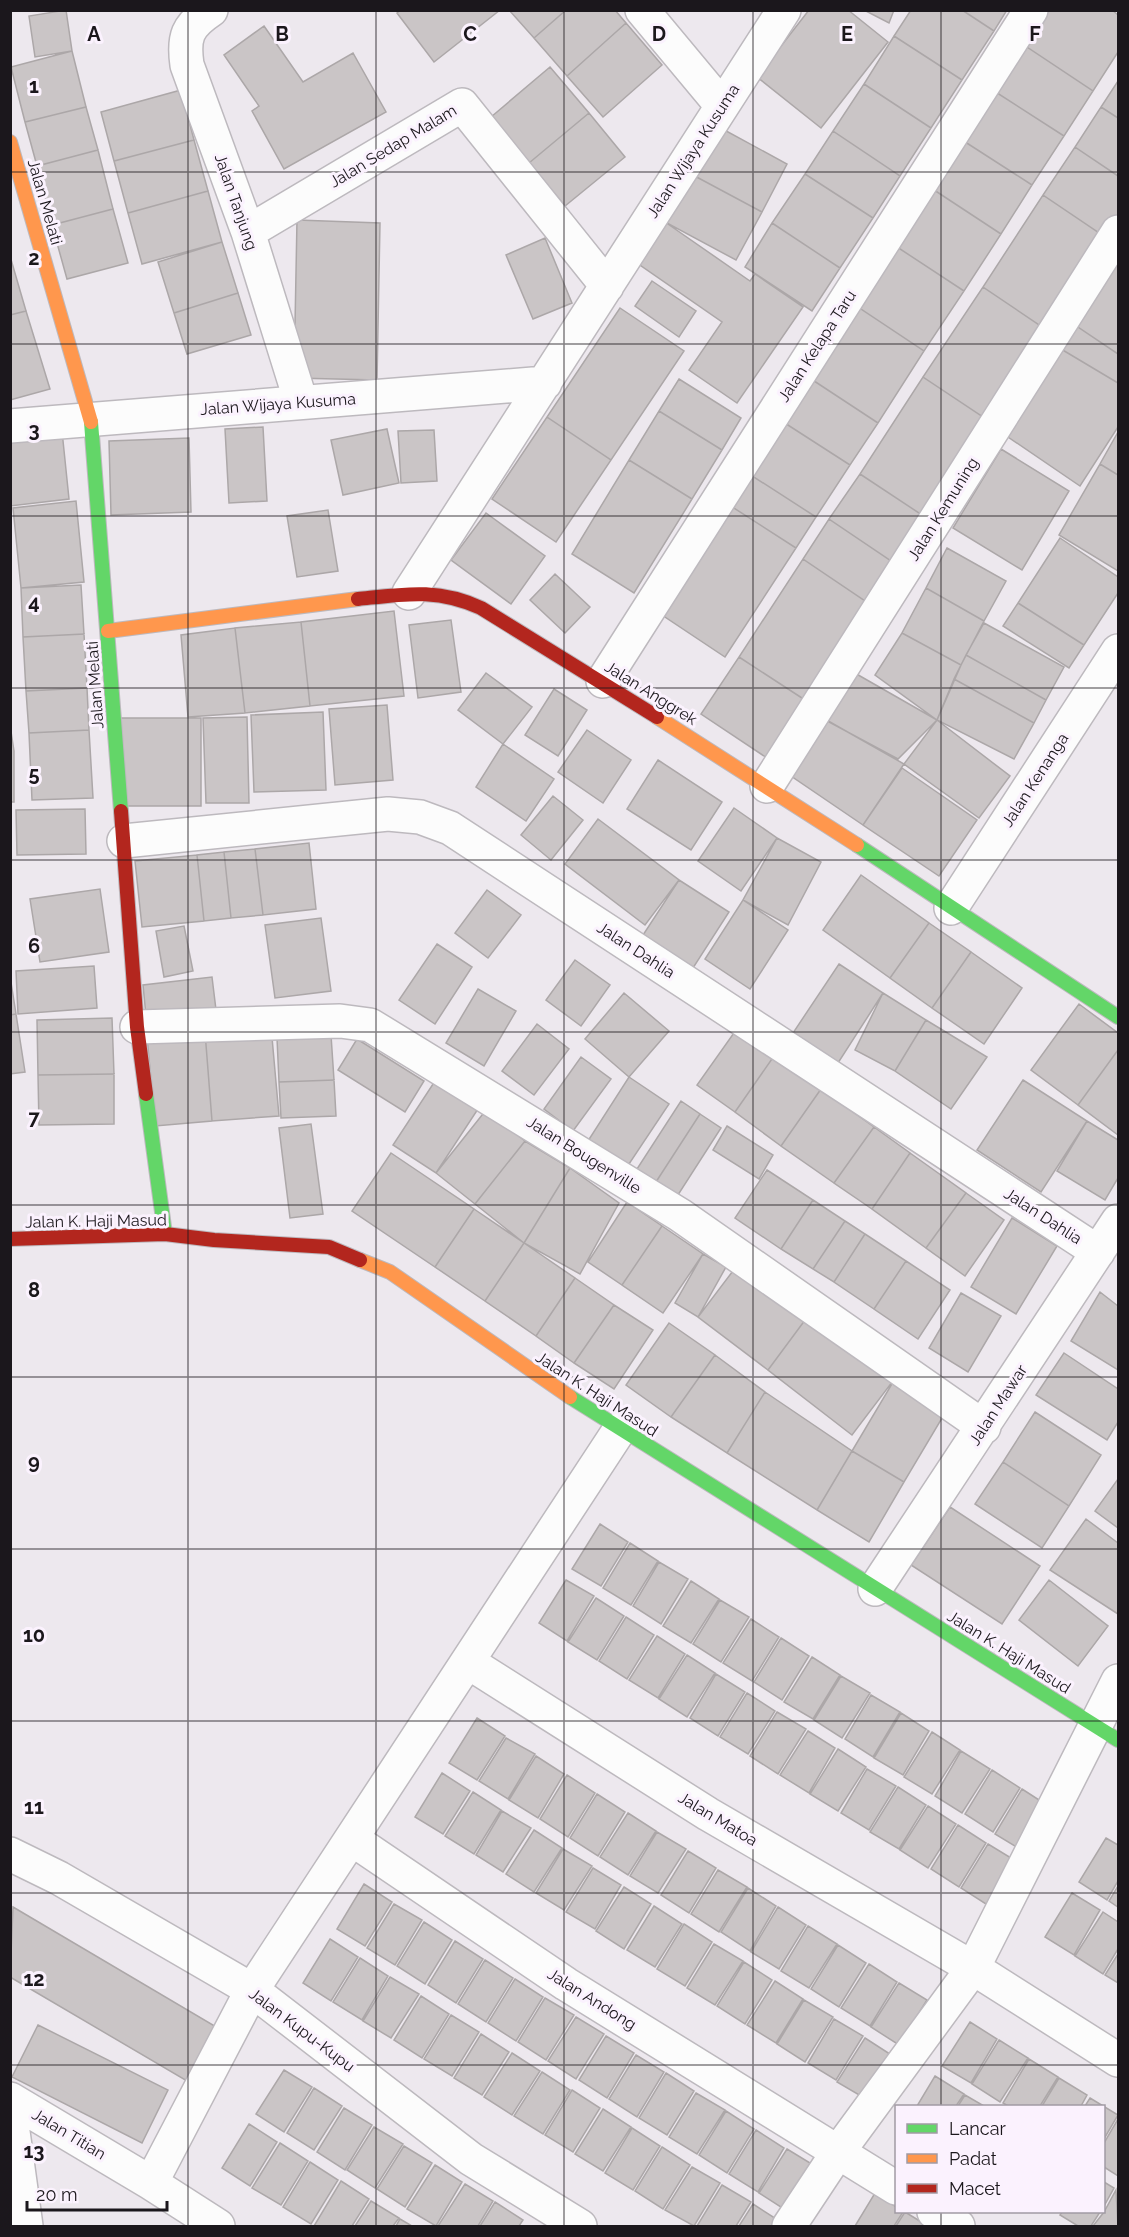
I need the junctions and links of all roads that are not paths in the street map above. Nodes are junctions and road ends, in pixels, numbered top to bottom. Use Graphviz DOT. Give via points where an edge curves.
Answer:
graph roads {
  1 [pos="211,10"];
  2 [pos="642,10"];
  3 [pos="784,10"];
  4 [pos="1031,10"];
  5 [pos="722,106"];
  6 [pos="10,142"];
  7 [pos="248,232"];
  8 [pos="1119,232"];
  9 [pos="607,286"];
  10 [pos="545,383"];
  11 [pos="301,402"];
  12 [pos="91,418"];
  13 [pos="10,426"];
  14 [pos="409,593"];
  15 [pos="108,631"];
  16 [pos="1119,651"];
  17 [pos="603,681"];
  18 [pos="766,786"];
  19 [pos="124,841"];
  20 [pos="951,908"];
  21 [pos="1119,1017"];
  22 [pos="137,1027"];
  23 [pos="1119,1221"];
  24 [pos="165,1234"];
  25 [pos="10,1239"];
  26 [pos="1098,1252"];
  27 [pos="984,1427"];
  28 [pos="620,1429"];
  29 [pos="875,1589"];
  30 [pos="468,1662"];
  31 [pos="1119,1681"];
  32 [pos="1106,1732"];
  33 [pos="352,1839"];
  34 [pos="10,1854"];
  35 [pos="973,1968"];
  36 [pos="252,1990"];
  37 [pos="1119,2060"];
  38 [pos="10,2099"];
  39 [pos="10,2110"];
  40 [pos="838,2152"];
  41 [pos="151,2183"];
  42 [pos="895,2187"];
  43 [pos="937,2213"];
  44 [pos="26,2226"];
  45 [pos="218,2226"];
  46 [pos="580,2226"];
  47 [pos="789,2226"];
  48 [pos="958,2226"];
  1 -- 7 [label="street, Jalan Tanjung" via="190,29 184,44 187,64"];
  2 -- 5 [label="street"];
  3 -- 5 [label="street, Jalan Wijaya Kusuma"];
  4 -- 17 [label="street, Jalan Kelapa Taru"];
  5 -- 9 [label="street, Jalan Wijaya Kusuma"];
  6 -- 12 [label="street, Jalan Melati"];
  7 -- 9 [label="street, Jalan Sedap Malam" via="462,105"];
  7 -- 11 [label="street, Jalan Tanjung"];
  8 -- 18 [label="street, Jalan Kemuning"];
  9 -- 10 [label="street, Jalan Wijaya Kusuma"];
  10 -- 11 [label="street, Jalan Wijaya Kusuma"];
  10 -- 14 [label="street, Jalan Wijaya Kusuma"];
  11 -- 12 [label="street, Jalan Wijaya Kusuma"];
  12 -- 13 [label="street, Jalan Wijaya Kusuma"];
  12 -- 15 [label="street, Jalan Melati"];
  14 -- 15 [label="street, Jalan Anggrek"];
  14 -- 17 [label="street, Jalan Anggrek" via="459,598"];
  15 -- 19 [label="street, Jalan Melati"];
  16 -- 20 [label="street, Jalan Kenanga"];
  17 -- 18 [label="street, Jalan Anggrek"];
  18 -- 20 [label="street, Jalan Anggrek"];
  19 -- 22 [label="street, Jalan Melati"];
  19 -- 26 [label="street, Jalan Dahlia" via="388,814 420,817 450,828"];
  20 -- 21 [label="street, Jalan Anggrek"];
  22 -- 24 [label="street, Jalan Melati"];
  22 -- 27 [label="street, Jalan Bougenville" via="340,1021 370,1025 680,1215"];
  23 -- 26 [label="street, Jalan Mawar"];
  24 -- 25 [label="street, Jalan K. Haji Masud"];
  24 -- 28 [label="street, Jalan K. Haji Masud" via="329,1247 390,1272"];
  26 -- 27 [label="street, Jalan Mawar"];
  27 -- 29 [label="street, Jalan Mawar"];
  28 -- 29 [label="street, Jalan K. Haji Masud"];
  28 -- 30 [label="street"];
  29 -- 32 [label="street, Jalan K. Haji Masud"];
  30 -- 33 [label="street"];
  30 -- 35 [label="street, Jalan Matoa" via="708,1814"];
  31 -- 32 [label="street"];
  32 -- 35 [label="street"];
  33 -- 36 [label="street"];
  33 -- 40 [label="street, Jalan Andong" via="566,1984"];
  34 -- 36 [label="street, Jalan Kupu-Kupu" via="59,1878"];
  35 -- 37 [label="street, Jalan Matoa"];
  35 -- 40 [label="street"];
  36 -- 41 [label="street"];
  36 -- 46 [label="street, Jalan Kupu-Kupu" via="471,2159"];
  38 -- 41 [label="street, Jalan Titian"];
  39 -- 44 [label="street"];
  40 -- 42 [label="street, Jalan Andong"];
  40 -- 47 [label="street"];
  41 -- 45 [label="street, Jalan Titian"];
  43 -- 48 [label="street"];
}
